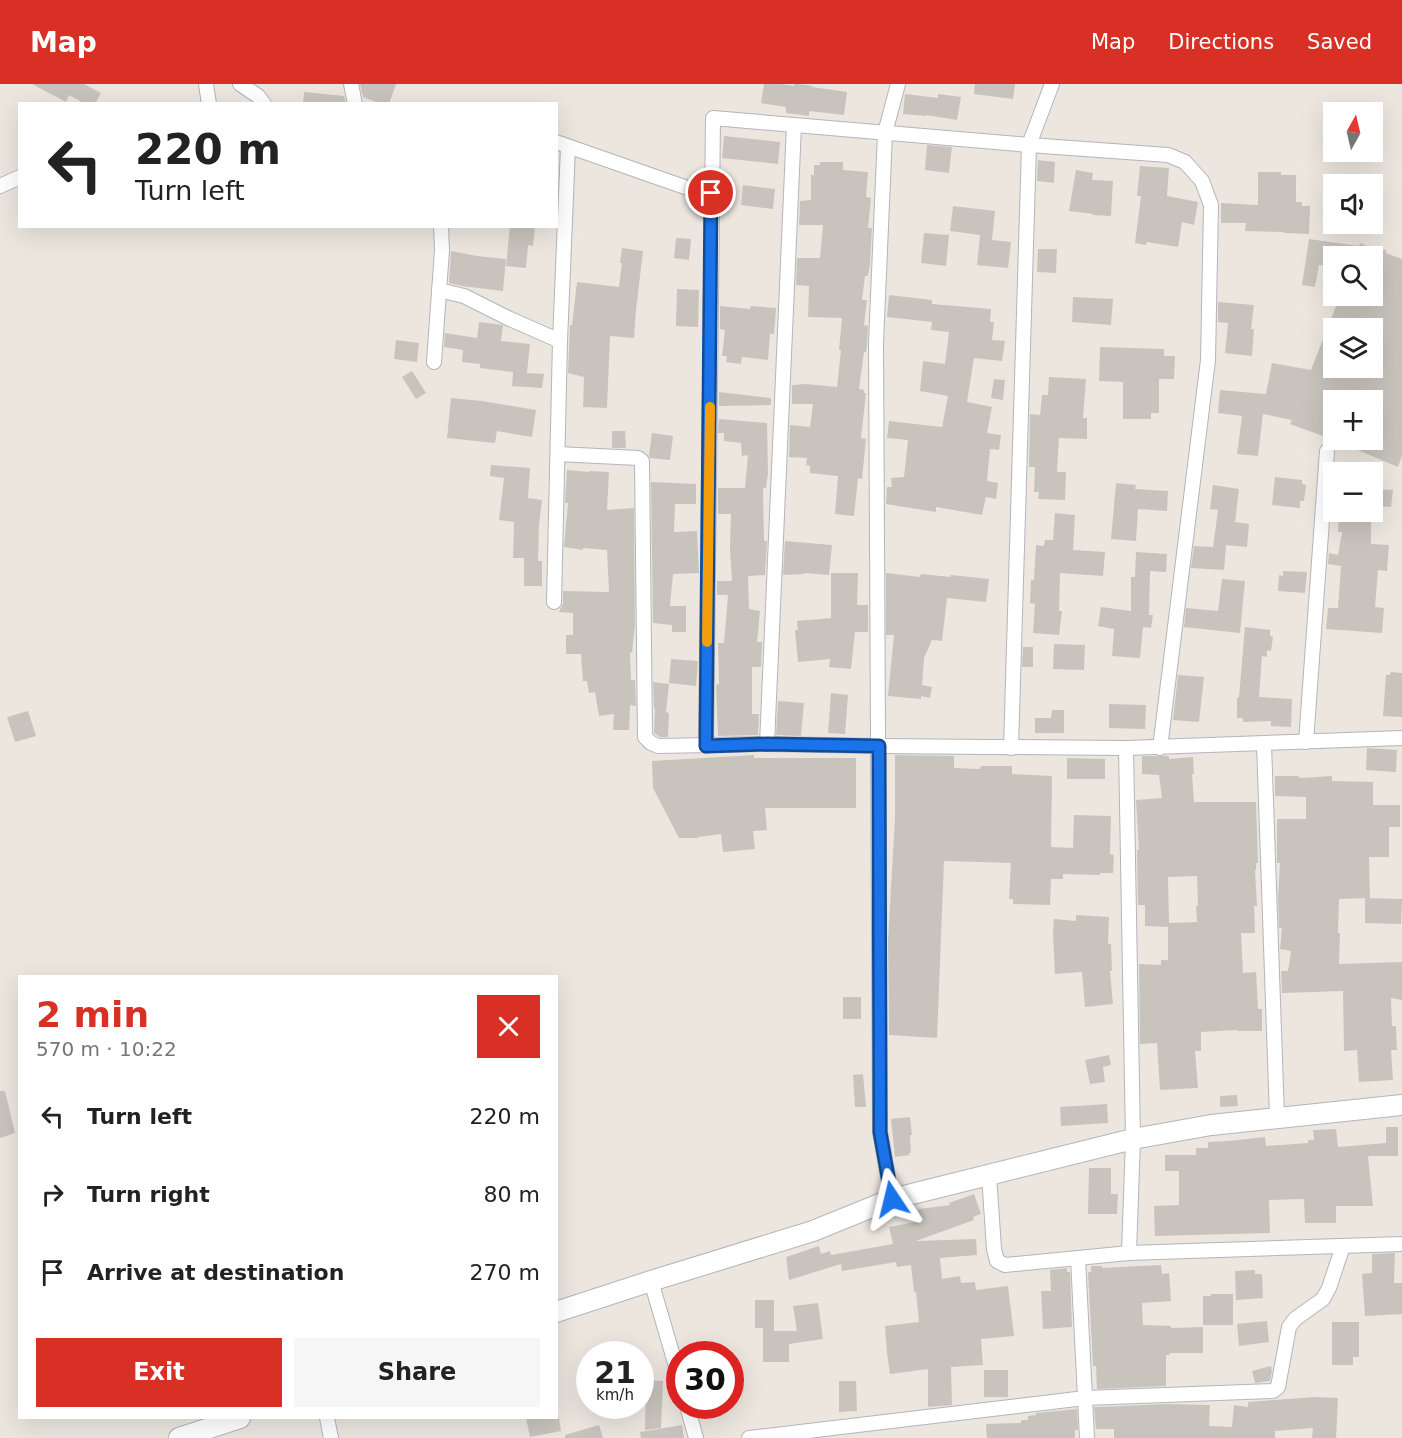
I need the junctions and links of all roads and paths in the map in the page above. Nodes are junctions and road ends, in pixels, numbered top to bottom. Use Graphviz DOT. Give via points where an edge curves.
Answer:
graph roads {
  1 [pos="206,84"];
  2 [pos="240,84"];
  3 [pos="351,84"];
  4 [pos="898,84"];
  5 [pos="1052,84"];
  6 [pos="208,102"];
  7 [pos="262,102"];
  8 [pos="355,102"];
  9 [pos="794,125"];
  10 [pos="885,133"];
  11 [pos="562,145"];
  12 [pos="1029,145"];
  13 [pos="18,178"];
  14 [pos="0,186"];
  15 [pos="711,193"];
  16 [pos="441,228"];
  17 [pos="439,290"];
  18 [pos="560,341"];
  19 [pos="434,362"];
  20 [pos="1327,451"];
  21 [pos="558,454"];
  22 [pos="554,602"];
  23 [pos="1402,738"];
  24 [pos="1306,742"];
  25 [pos="767,744"];
  26 [pos="1264,744"];
  27 [pos="706,746"];
  28 [pos="879,746"];
  29 [pos="1011,748"];
  30 [pos="1126,748"];
  31 [pos="1160,748"];
  32 [pos="1402,1105"];
  33 [pos="1277,1117"];
  34 [pos="1133,1139"];
  35 [pos="989,1175"];
  36 [pos="892,1199"];
  37 [pos="1402,1244"];
  38 [pos="1343,1246"];
  39 [pos="1129,1253"];
  40 [pos="1078,1258"];
  41 [pos="651,1281"];
  42 [pos="558,1311"];
  43 [pos="669,1341"];
  44 [pos="1085,1398"];
  45 [pos="237,1419"];
  46 [pos="327,1419"];
  47 [pos="691,1419"];
  48 [pos="180,1438"];
  49 [pos="331,1438"];
  50 [pos="696,1438"];
  51 [pos="749,1438"];
  52 [pos="1087,1438"];
  1 -- 6 [label="street"];
  2 -- 7 [label="street"];
  3 -- 8 [label="street"];
  4 -- 10 [label="street"];
  5 -- 12 [label="street"];
  9 -- 10 [label="street"];
  9 -- 15 [label="street" via="713,118"];
  9 -- 25 [label="street"];
  10 -- 12 [label="street"];
  10 -- 28 [label="street" via="876,343"];
  11 -- 15 [label="street"];
  11 -- 18 [label="street"];
  12 -- 29 [label="street"];
  12 -- 31 [label="street" via="1168,155 1185,162 1202,181 1211,205 1208,360"];
  13 -- 14 [label="street"];
  15 -- 27 [label="street"];
  16 -- 17 [label="street"];
  17 -- 18 [label="street" via="464,296"];
  17 -- 19 [label="street"];
  18 -- 21 [label="street"];
  20 -- 24 [label="street"];
  21 -- 22 [label="street"];
  21 -- 27 [label="street" via="642,461 645,737 658,746"];
  23 -- 24 [label="street"];
  24 -- 26 [label="street"];
  25 -- 27 [label="street"];
  25 -- 28 [label="street"];
  26 -- 31 [label="street"];
  26 -- 33 [label="street"];
  28 -- 29 [label="street"];
  28 -- 36 [label="street" via="880,1132"];
  29 -- 30 [label="street"];
  30 -- 31 [label="street"];
  30 -- 34 [label="street"];
  32 -- 33 [label="street"];
  33 -- 34 [label="street"];
  34 -- 35 [label="street"];
  34 -- 39 [label="street"];
  35 -- 36 [label="street"];
  35 -- 40 [label="street" via="997,1261 1005,1265"];
  36 -- 41 [label="street" via="813,1231"];
  37 -- 38 [label="street"];
  38 -- 39 [label="street"];
  38 -- 44 [label="street" via="1323,1299 1289,1327 1278,1387 1273,1391"];
  39 -- 40 [label="street"];
  40 -- 44 [label="street"];
  41 -- 42 [label="street"];
  41 -- 43 [label="street"];
  44 -- 51 [label="street"];
  44 -- 52 [label="street"];
  45 -- 48 [label="street"];
  46 -- 49 [label="street"];
  47 -- 50 [label="street"];
}
